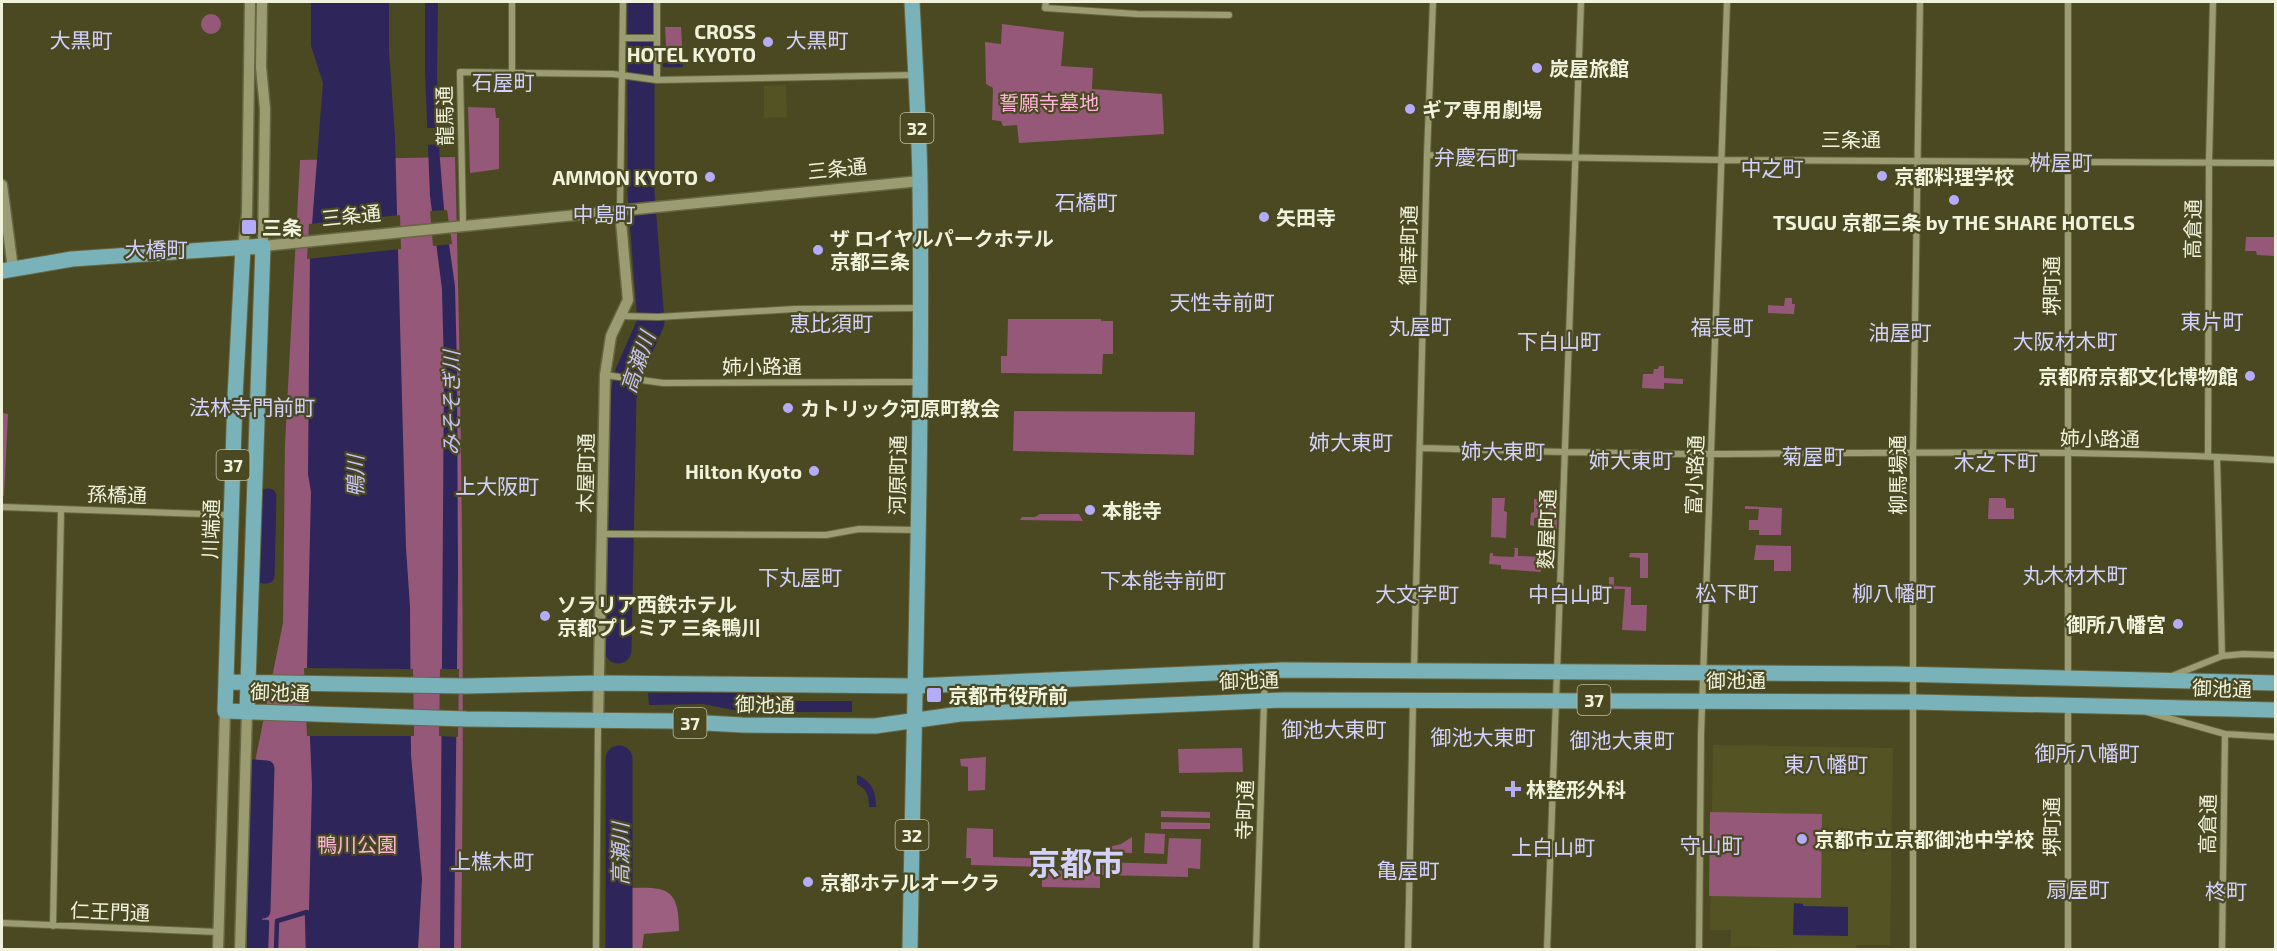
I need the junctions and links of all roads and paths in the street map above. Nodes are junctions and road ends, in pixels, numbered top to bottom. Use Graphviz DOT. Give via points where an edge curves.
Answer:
graph roads {
  1 [pos="250,2"];
  2 [pos="262,2"];
  3 [pos="512,2"];
  4 [pos="623,2"];
  5 [pos="657,2"];
  6 [pos="912,2"];
  7 [pos="1046,2"];
  8 [pos="1433,2"];
  9 [pos="1581,2"];
  10 [pos="1727,2"];
  11 [pos="1920,2"];
  12 [pos="2068,2"];
  13 [pos="2213,2"];
  14 [pos="1229,15"];
  15 [pos="623,38"];
  16 [pos="653,39"];
  17 [pos="512,72"];
  18 [pos="622,75"];
  19 [pos="915,75"];
  20 [pos="654,80"];
  21 [pos="1427,155"];
  22 [pos="1577,156"];
  23 [pos="1722,160"];
  24 [pos="1917,160"];
  25 [pos="2067,162"];
  26 [pos="2210,162"];
  27 [pos="2276,163"];
  28 [pos="920,181"];
  29 [pos="2,185"];
  30 [pos="620,210"];
  31 [pos="458,225"];
  32 [pos="262,246"];
  33 [pos="243,247"];
  34 [pos="7,270"];
  35 [pos="920,308"];
  36 [pos="621,316"];
  37 [pos="611,375"];
  38 [pos="920,382"];
  39 [pos="1420,448"];
  40 [pos="1566,452"];
  41 [pos="1913,452"];
  42 [pos="1712,454"];
  43 [pos="2067,454"];
  44 [pos="2208,456"];
  45 [pos="2217,457"];
  46 [pos="2276,460"];
  47 [pos="2,507"];
  48 [pos="61,509"];
  49 [pos="231,515"];
  50 [pos="918,530"];
  51 [pos="608,534"];
  52 [pos="2276,655"];
  53 [pos="2222,656"];
  54 [pos="1414,670"];
  55 [pos="1557,670"];
  56 [pos="1265,671"];
  57 [pos="1703,672"];
  58 [pos="1913,675"];
  59 [pos="2068,679"];
  60 [pos="2160,681"];
  61 [pos="225,682"];
  62 [pos="248,683"];
  63 [pos="599,683"];
  64 [pos="2276,683"];
  65 [pos="915,686"];
  66 [pos="1413,699"];
  67 [pos="1265,700"];
  68 [pos="1557,700"];
  69 [pos="1702,701"];
  70 [pos="1913,702"];
  71 [pos="2068,705"];
  72 [pos="2129,706"];
  73 [pos="2276,710"];
  74 [pos="225,711"];
  75 [pos="247,712"];
  76 [pos="914,720"];
  77 [pos="598,721"];
  78 [pos="2225,734"];
  79 [pos="2276,737"];
  80 [pos="2,923"];
  81 [pos="53,926"];
  82 [pos="218,932"];
  83 [pos="218,950"];
  84 [pos="240,950"];
  85 [pos="596,950"];
  86 [pos="910,950"];
  87 [pos="1256,950"];
  88 [pos="1408,950"];
  89 [pos="1547,950"];
  90 [pos="1699,950"];
  91 [pos="1913,950"];
  92 [pos="2068,950"];
  93 [pos="2222,950"];
  1 -- 33 [label="street, 川端通" via="247,214"];
  2 -- 32 [label="street"];
  3 -- 17 [label="street"];
  4 -- 15 [label="street, 木屋町通"];
  5 -- 16 [label="street"];
  6 -- 19 [label="main road, 河原町通 / 32"];
  7 -- 14 [label="street" via="1045,8"];
  8 -- 21 [label="street, 御幸町通"];
  9 -- 22 [label="street, 麩屋町通"];
  10 -- 23 [label="street, 富小路通"];
  11 -- 24 [label="street, 柳馬場通"];
  12 -- 25 [label="street, 堺町通"];
  13 -- 26 [label="street, 高倉通"];
  15 -- 16 [label="street"];
  15 -- 18 [label="street, 木屋町通"];
  16 -- 20 [label="street"];
  17 -- 18 [label="street, 龍馬通"];
  17 -- 31 [label="street, 龍馬通" via="460,72"];
  18 -- 20 [label="street, 龍馬通"];
  18 -- 30 [label="street, 木屋町通"];
  19 -- 20 [label="street"];
  19 -- 28 [label="main road, 河原町通 / 32"];
  21 -- 22 [label="street, 三条通"];
  21 -- 39 [label="street, 御幸町通"];
  22 -- 23 [label="street, 三条通"];
  22 -- 40 [label="street, 麩屋町通"];
  23 -- 24 [label="street, 三条通"];
  23 -- 42 [label="street, 富小路通"];
  24 -- 25 [label="street, 三条通"];
  24 -- 41 [label="street, 柳馬場通"];
  25 -- 26 [label="street, 三条通"];
  25 -- 43 [label="street, 堺町通"];
  26 -- 27 [label="street, 三条通"];
  26 -- 44 [label="street, 高倉通"];
  28 -- 30 [label="street, 三条通"];
  28 -- 35 [label="main road, 河原町通 / 32"];
  29 -- 34 [label="street"];
  30 -- 31 [label="street, 三条通"];
  30 -- 36 [label="street, 木屋町通" via="628,300"];
  31 -- 32 [label="street, 三条通"];
  32 -- 33 [label="main road, 三条通"];
  32 -- 62 [label="main road, 37"];
  33 -- 34 [label="main road, 三条通" via="72,259"];
  33 -- 49 [label="main road, 川端通 / 37"];
  35 -- 36 [label="street"];
  35 -- 38 [label="main road, 河原町通 / 32"];
  36 -- 37 [label="street, 木屋町通" via="611,336"];
  37 -- 38 [label="street, 姉小路通" via="663,383"];
  37 -- 51 [label="street, 木屋町通"];
  38 -- 50 [label="main road, 河原町通 / 32"];
  39 -- 40 [label="street, 姉小路通"];
  39 -- 54 [label="street, 御幸町通"];
  40 -- 42 [label="street, 姉小路通"];
  40 -- 55 [label="street, 麩屋町通"];
  41 -- 42 [label="street, 姉小路通"];
  41 -- 43 [label="street, 姉小路通"];
  41 -- 58 [label="street, 柳馬場通"];
  42 -- 57 [label="street, 富小路通"];
  43 -- 44 [label="street, 姉小路通"];
  43 -- 59 [label="street, 堺町通"];
  44 -- 45 [label="street, 姉小路通"];
  45 -- 46 [label="street, 姉小路通"];
  45 -- 53 [label="street"];
  47 -- 48 [label="street, 孫橋通"];
  48 -- 49 [label="street, 孫橋通"];
  48 -- 81 [label="street"];
  49 -- 61 [label="main road, 川端通 / 37"];
  50 -- 51 [label="street" via="860,529 826,535"];
  50 -- 65 [label="main road, 河原町通 / 32"];
  51 -- 63 [label="street, 木屋町通"];
  52 -- 53 [label="street"];
  53 -- 60 [label="street"];
  54 -- 55 [label="main road, 御池通 / 37"];
  54 -- 56 [label="main road, 御池通 / 37"];
  55 -- 57 [label="main road, 御池通 / 37"];
  55 -- 68 [label="street, 麩屋町通"];
  56 -- 65 [label="main road, 御池通 / 37"];
  56 -- 67 [label="street, 寺町通"];
  57 -- 58 [label="main road, 御池通 / 37"];
  57 -- 69 [label="street, 富小路通"];
  58 -- 59 [label="main road, 御池通 / 37"];
  58 -- 70 [label="street, 柳馬場通"];
  59 -- 60 [label="main road, 御池通 / 37"];
  60 -- 64 [label="main road, 御池通 / 37"];
  61 -- 62 [label="main road, 御池通 / 37"];
  61 -- 74 [label="main road, 川端通 / 37"];
  62 -- 63 [label="main road, 御池通 / 37" via="466,686"];
  62 -- 75 [label="main road, 37"];
  63 -- 65 [label="main road, 御池通 / 37"];
  63 -- 77 [label="street, 木屋町通"];
  65 -- 76 [label="main road, 河原町通 / 32"];
  66 -- 67 [label="main road, 御池通 / 37"];
  66 -- 68 [label="main road, 御池通 / 37"];
  66 -- 88 [label="street"];
  67 -- 76 [label="main road, 御池通 / 37" via="960,714"];
  67 -- 87 [label="street, 寺町通"];
  68 -- 69 [label="main road, 御池通 / 37"];
  68 -- 89 [label="street, 麩屋町通"];
  69 -- 70 [label="main road, 御池通 / 37"];
  69 -- 90 [label="street, 富小路通"];
  70 -- 71 [label="main road, 御池通 / 37"];
  70 -- 91 [label="street, 柳馬場通"];
  71 -- 72 [label="main road, 御池通 / 37"];
  71 -- 92 [label="street, 堺町通"];
  72 -- 73 [label="main road, 御池通 / 37"];
  72 -- 78 [label="street"];
  74 -- 75 [label="main road, 御池通 / 37"];
  74 -- 82 [label="street, 川端通"];
  75 -- 77 [label="main road, 御池通 / 37"];
  75 -- 84 [label="street"];
  76 -- 77 [label="main road, 御池通 / 37" via="875,726"];
  76 -- 86 [label="main road, 河原町通 / 32"];
  77 -- 85 [label="street, 木屋町通"];
  78 -- 79 [label="street"];
  78 -- 93 [label="street, 高倉通"];
  80 -- 81 [label="street, 仁王門通"];
  81 -- 82 [label="street, 仁王門通"];
  82 -- 83 [label="street, 川端通"];
}
